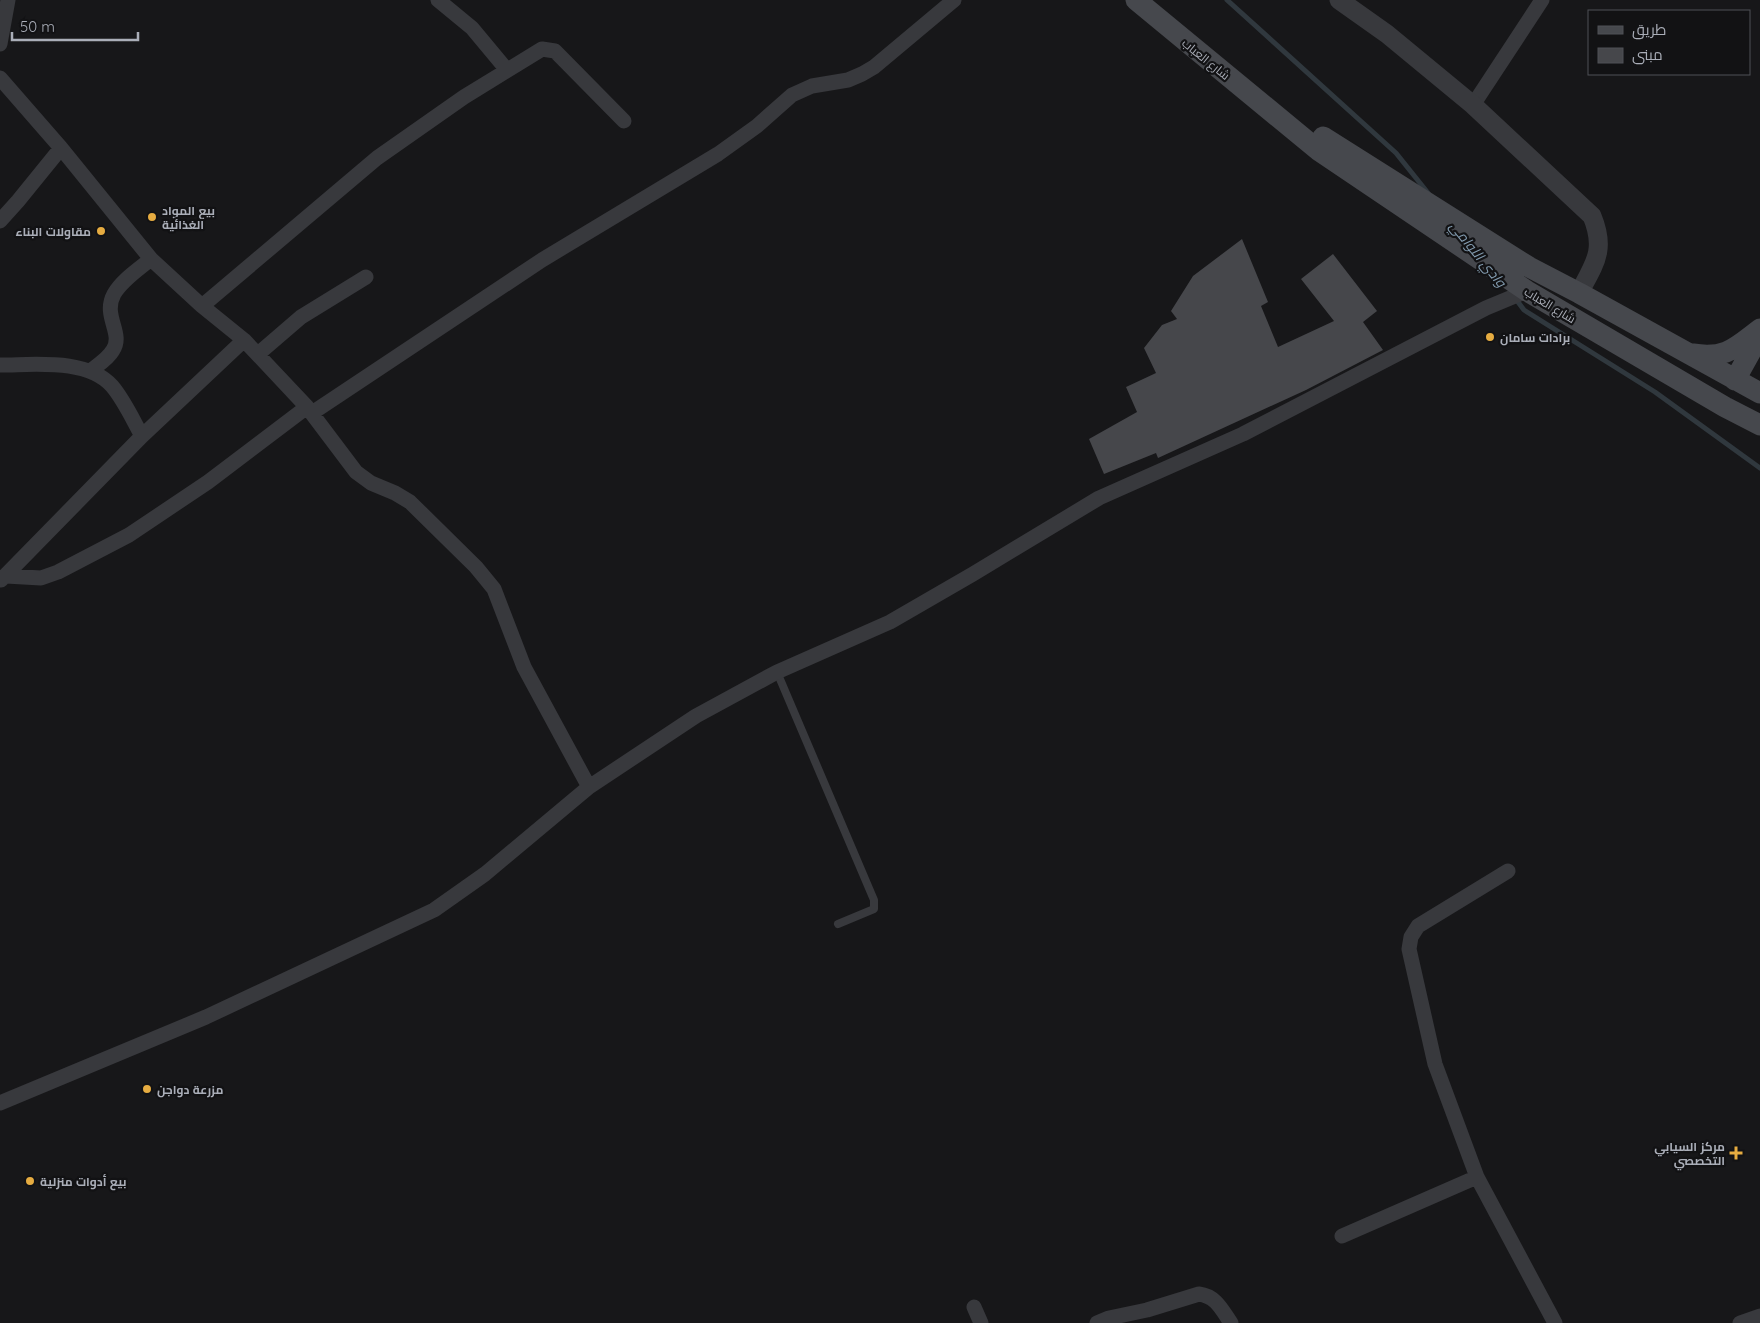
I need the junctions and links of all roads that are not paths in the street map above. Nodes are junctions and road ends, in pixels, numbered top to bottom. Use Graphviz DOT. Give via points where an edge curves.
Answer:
graph roads {
  1 [pos="8,0"];
  2 [pos="438,0"];
  3 [pos="954,0"];
  4 [pos="1136,0"];
  5 [pos="1339,0"];
  6 [pos="1542,0"];
  7 [pos="0,44"];
  8 [pos="507,70"];
  9 [pos="0,78"];
  10 [pos="1473,105"];
  11 [pos="1277,116"];
  12 [pos="624,121"];
  13 [pos="61,148"];
  14 [pos="1444,213"];
  15 [pos="0,221"];
  16 [pos="151,259"];
  17 [pos="366,277"];
  18 [pos="1528,291"];
  19 [pos="1579,293"];
  20 [pos="202,306"];
  21 [pos="1760,329"];
  22 [pos="1760,335"];
  23 [pos="244,340"];
  24 [pos="1626,350"];
  25 [pos="1687,353"];
  26 [pos="258,354"];
  27 [pos="0,365"];
  28 [pos="90,371"];
  29 [pos="1735,380"];
  30 [pos="1760,393"];
  31 [pos="309,410"];
  32 [pos="1760,417"];
  33 [pos="1760,425"];
  34 [pos="142,436"];
  35 [pos="3,579"];
  36 [pos="777,672"];
  37 [pos="589,787"];
  38 [pos="1508,871"];
  39 [pos="838,924"];
  40 [pos="0,1103"];
  41 [pos="1477,1177"];
  42 [pos="1342,1236"];
  43 [pos="974,1307"];
  44 [pos="1760,1316"];
  45 [pos="981,1323"];
  46 [pos="1097,1323"];
  47 [pos="1231,1323"];
  48 [pos="1555,1323"];
  49 [pos="1740,1323"];
  1 -- 7 [label="street"];
  2 -- 8 [label="street" via="472,28"];
  3 -- 31 [label="street" via="874,67 848,80 812,86 792,95 718,154 542,260"];
  4 -- 11 [label="main road, شارع العباب"];
  5 -- 10 [label="street" via="1387,34"];
  6 -- 10 [label="street"];
  8 -- 12 [label="street" via="542,49 554,50"];
  8 -- 20 [label="street" via="377,158"];
  9 -- 13 [label="street"];
  10 -- 19 [label="street" via="1592,216 1600,242"];
  11 -- 14 [label="main road, شارع العباب" via="1327,138"];
  11 -- 18 [label="main road, شارع العباب" via="1318,150"];
  13 -- 15 [label="street"];
  13 -- 16 [label="street"];
  14 -- 18 [label="main road" via="1472,240 1516,274"];
  14 -- 19 [label="main road, شارع العباب" via="1529,267"];
  16 -- 20 [label="street"];
  16 -- 28 [label="street" via="114,294 110,316 117,341 110,355"];
  17 -- 26 [label="street" via="301,317"];
  18 -- 19 [label="main road"];
  18 -- 24 [label="main road, شارع العباب"];
  18 -- 36 [label="street" via="1486,308 1243,434 1099,498 890,622"];
  19 -- 25 [label="main road, شارع العباب"];
  20 -- 23 [label="street"];
  21 -- 25 [label="main road" via="1722,354"];
  22 -- 29 [label="main road"];
  23 -- 26 [label="street"];
  23 -- 34 [label="street"];
  24 -- 29 [label="main road" via="1647,352 1698,379 1719,383"];
  24 -- 33 [label="main road, شارع العباب"];
  25 -- 29 [label="main road, شارع العباب"];
  26 -- 31 [label="street"];
  27 -- 28 [label="street" via="58,365"];
  28 -- 34 [label="street" via="112,386"];
  29 -- 30 [label="main road, شارع العباب"];
  29 -- 32 [label="main road" via="1746,406"];
  31 -- 35 [label="street" via="128,536 41,578"];
  31 -- 37 [label="street" via="356,472 410,502 486,578 500,602 524,667"];
  34 -- 35 [label="street"];
  36 -- 37 [label="street" via="696,716"];
  36 -- 39 [label="lane" via="874,900 874,909"];
  37 -- 40 [label="street" via="485,874 434,910 206,1017"];
  38 -- 41 [label="street" via="1418,926 1411,936 1409,949 1434,1064"];
  41 -- 42 [label="street"];
  41 -- 48 [label="street"];
  43 -- 45 [label="street"];
  44 -- 49 [label="street"];
  46 -- 47 [label="street" via="1199,1294 1214,1299"];
}
